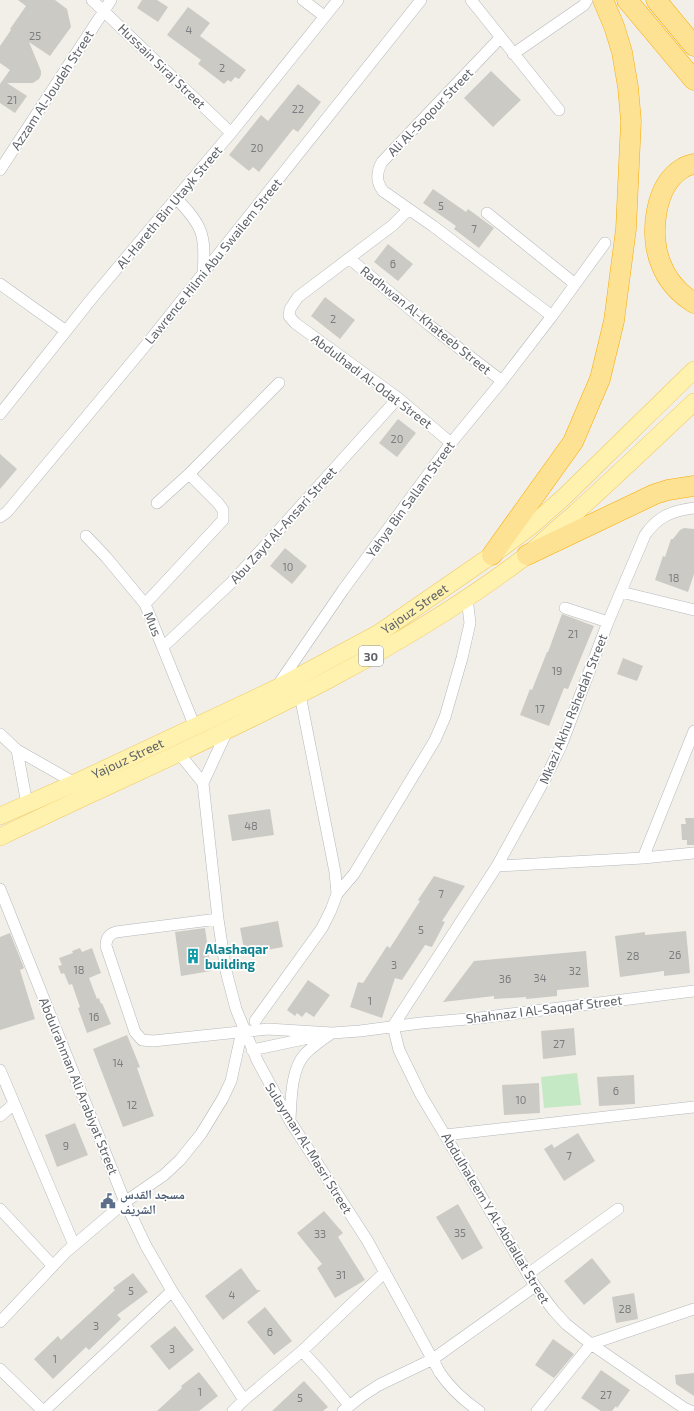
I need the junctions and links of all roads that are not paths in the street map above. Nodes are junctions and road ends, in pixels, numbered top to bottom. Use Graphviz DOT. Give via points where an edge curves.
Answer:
graph roads {
  1 [pos="92,0"];
  2 [pos="111,0"];
  3 [pos="302,0"];
  4 [pos="338,0"];
  5 [pos="421,0"];
  6 [pos="470,0"];
  7 [pos="587,0"];
  8 [pos="603,0"];
  9 [pos="628,0"];
  10 [pos="656,0"];
  11 [pos="104,10"];
  12 [pos="324,16"];
  13 [pos="500,38"];
  14 [pos="694,46"];
  15 [pos="513,54"];
  16 [pos="694,80"];
  17 [pos="559,110"];
  18 [pos="231,133"];
  19 [pos="694,164"];
  20 [pos="0,170"];
  21 [pos="176,198"];
  22 [pos="409,209"];
  23 [pos="487,213"];
  24 [pos="605,243"];
  25 [pos="350,259"];
  26 [pos="203,274"];
  27 [pos="0,284"];
  28 [pos="575,284"];
  29 [pos="694,303"];
  30 [pos="552,316"];
  31 [pos="66,331"];
  32 [pos="694,370"];
  33 [pos="502,381"];
  34 [pos="279,383"];
  35 [pos="398,398"];
  36 [pos="694,402"];
  37 [pos="0,414"];
  38 [pos="451,443"];
  39 [pos="190,474"];
  40 [pos="694,486"];
  41 [pos="157,503"];
  42 [pos="694,508"];
  43 [pos="0,517"];
  44 [pos="86,536"];
  45 [pos="492,555"];
  46 [pos="527,555"];
  47 [pos="621,592"];
  48 [pos="467,598"];
  49 [pos="145,604"];
  50 [pos="565,608"];
  51 [pos="694,610"];
  52 [pos="608,622"];
  53 [pos="163,647"];
  54 [pos="275,689"];
  55 [pos="300,695"];
  56 [pos="195,727"];
  57 [pos="228,729"];
  58 [pos="0,734"];
  59 [pos="693,735"];
  60 [pos="17,750"];
  61 [pos="178,752"];
  62 [pos="75,783"];
  63 [pos="203,783"];
  64 [pos="28,804"];
  65 [pos="0,816"];
  66 [pos="0,837"];
  67 [pos="694,852"];
  68 [pos="643,858"];
  69 [pos="497,866"];
  70 [pos="0,889"];
  71 [pos="337,894"];
  72 [pos="218,919"];
  73 [pos="694,991"];
  74 [pos="236,1008"];
  75 [pos="255,1021"];
  76 [pos="393,1026"];
  77 [pos="268,1030"];
  78 [pos="245,1032"];
  79 [pos="332,1033"];
  80 [pos="252,1050"];
  81 [pos="0,1070"];
  82 [pos="14,1104"];
  83 [pos="694,1107"];
  84 [pos="0,1116"];
  85 [pos="290,1121"];
  86 [pos="445,1134"];
  87 [pos="125,1202"];
  88 [pos="0,1209"];
  89 [pos="618,1209"];
  90 [pos="74,1245"];
  91 [pos="53,1266"];
  92 [pos="385,1272"];
  93 [pos="528,1274"];
  94 [pos="536,1286"];
  95 [pos="172,1291"];
  96 [pos="694,1309"];
  97 [pos="0,1322"];
  98 [pos="591,1344"];
  99 [pos="302,1351"];
  100 [pos="433,1359"];
  101 [pos="0,1369"];
  102 [pos="244,1400"];
  103 [pos="346,1408"];
  104 [pos="43,1411"];
  105 [pos="233,1411"];
  106 [pos="479,1411"];
  107 [pos="537,1411"];
  108 [pos="691,1411"];
  1 -- 11 [label="street, Hussain Siraj Street"];
  2 -- 11 [label="street, Azzam Al-Joudeh Street"];
  3 -- 12 [label="street"];
  4 -- 12 [label="street, Al-Hareth Bin Utayk Street"];
  5 -- 26 [label="street, Lawrence Hilmi Abu Swailem Street"];
  6 -- 13 [label="street"];
  7 -- 15 [label="street" via="584,5"];
  8 -- 45 [label="highway" via="622,52 631,121 626,230 614,321 600,378 573,442"];
  9 -- 16 [label="highway"];
  10 -- 14 [label="highway"];
  11 -- 18 [label="street, Hussain Siraj Street"];
  11 -- 20 [label="street, Azzam Al-Joudeh Street"];
  12 -- 18 [label="street, Al-Hareth Bin Utayk Street"];
  13 -- 15 [label="street"];
  13 -- 22 [label="street, Ali Al-Soqour Street" via="378,169 379,186"];
  15 -- 17 [label="street"];
  18 -- 21 [label="street, Al-Hareth Bin Utayk Street"];
  19 -- 29 [label="highway" via="682,168 667,184 655,213 654,236 658,255 667,274 685,297"];
  21 -- 26 [label="street" via="192,214 204,240"];
  21 -- 31 [label="street, Al-Hareth Bin Utayk Street"];
  22 -- 25 [label="street"];
  22 -- 30 [label="street"];
  23 -- 28 [label="street"];
  24 -- 28 [label="street, Yahya Bin Sallam Street"];
  25 -- 33 [label="street, Radhwan Al-Khateeb Street" via="429,325"];
  25 -- 35 [label="street, Abdulhadi Al-Odat Street" via="298,297 290,309 289,316"];
  26 -- 43 [label="street, Lawrence Hilmi Abu Swailem Street" via="60,449"];
  27 -- 31 [label="street"];
  28 -- 30 [label="street, Yahya Bin Sallam Street"];
  30 -- 33 [label="street, Yahya Bin Sallam Street"];
  31 -- 37 [label="street, Al-Hareth Bin Utayk Street"];
  32 -- 45 [label="main road, Yajouz Street / 30" via="565,496 530,527"];
  33 -- 38 [label="street, Yahya Bin Sallam Street"];
  34 -- 39 [label="street"];
  35 -- 38 [label="street, Abdulhadi Al-Odat Street"];
  35 -- 53 [label="street, Abu Zayd Al-Ansari Street" via="232,582"];
  36 -- 46 [label="main road, Yajouz Street / 30"];
  38 -- 54 [label="street, Yahya Bin Sallam Street" via="343,590"];
  39 -- 41 [label="street"];
  39 -- 49 [label="street" via="218,503 223,510 223,520"];
  40 -- 46 [label="highway" via="655,494"];
  42 -- 47 [label="street, Mkazi Akhu Rshedah Street" via="663,517 651,527"];
  44 -- 49 [label="street, Mus"];
  45 -- 54 [label="main road, Yajouz Street / 30" via="379,633"];
  46 -- 48 [label="main road, Yajouz Street / 30"];
  47 -- 51 [label="street"];
  47 -- 52 [label="street, Mkazi Akhu Rshedah Street"];
  48 -- 55 [label="main road, Yajouz Street / 30" via="410,634"];
  48 -- 71 [label="street" via="470,623 445,717 435,740 354,874"];
  49 -- 53 [label="street, Mus"];
  50 -- 52 [label="street"];
  52 -- 69 [label="street, Mkazi Akhu Rshedah Street" via="561,746"];
  53 -- 56 [label="street, Mus"];
  54 -- 56 [label="main road, Yajouz Street / 30"];
  55 -- 57 [label="main road, Yajouz Street / 30"];
  55 -- 71 [label="street" via="335,872"];
  56 -- 62 [label="main road, Yajouz Street / 30"];
  57 -- 61 [label="main road, Yajouz Street / 30"];
  57 -- 63 [label="street"];
  58 -- 60 [label="street"];
  59 -- 68 [label="street"];
  60 -- 62 [label="street"];
  60 -- 64 [label="street"];
  61 -- 63 [label="street"];
  61 -- 66 [label="main road, Yajouz Street / 30"];
  62 -- 64 [label="main road, Yajouz Street / 30"];
  63 -- 72 [label="street, Sulayman Al-Masri Street"];
  64 -- 65 [label="main road, Yajouz Street / 30"];
  67 -- 68 [label="street"];
  68 -- 69 [label="street"];
  69 -- 76 [label="street, Mkazi Akhu Rshedah Street"];
  70 -- 87 [label="street, Abdulrahman Ali Arabiyat Street"];
  71 -- 75 [label="street" via="322,928"];
  72 -- 74 [label="street, Sulayman Al-Masri Street" via="226,971"];
  72 -- 78 [label="street" via="116,932 108,938 106,946 135,1032 142,1040"];
  73 -- 76 [label="street, Shahnaz I Al-Saqqaf Street"];
  74 -- 75 [label="street"];
  74 -- 78 [label="street, Sulayman Al-Masri Street"];
  75 -- 77 [label="street"];
  76 -- 79 [label="street"];
  76 -- 86 [label="street, Abdulhaleem Y Al-Abdallat Street" via="399,1050 421,1095"];
  77 -- 78 [label="street"];
  77 -- 79 [label="street"];
  78 -- 80 [label="street, Sulayman Al-Masri Street"];
  78 -- 87 [label="street" via="240,1040 231,1081 202,1134 180,1160"];
  79 -- 80 [label="street"];
  79 -- 85 [label="street" via="304,1055 295,1072"];
  80 -- 85 [label="street, Sulayman Al-Masri Street"];
  81 -- 82 [label="street"];
  82 -- 84 [label="street"];
  82 -- 90 [label="street"];
  83 -- 86 [label="street"];
  85 -- 92 [label="street, Sulayman Al-Masri Street"];
  86 -- 93 [label="street, Abdulhaleem Y Al-Abdallat Street"];
  87 -- 90 [label="street"];
  87 -- 95 [label="street, Abdulrahman Ali Arabiyat Street"];
  88 -- 91 [label="street"];
  89 -- 93 [label="street"];
  90 -- 91 [label="street"];
  91 -- 97 [label="street"];
  92 -- 99 [label="street"];
  92 -- 100 [label="street, Sulayman Al-Masri Street"];
  93 -- 94 [label="street, Abdulhaleem Y Al-Abdallat Street"];
  94 -- 98 [label="street, Abdulhaleem Y Al-Abdallat Street" via="559,1318"];
  94 -- 100 [label="street"];
  95 -- 102 [label="street, Abdulrahman Ali Arabiyat Street"];
  95 -- 104 [label="street"];
  96 -- 98 [label="street"];
  98 -- 107 [label="street"];
  98 -- 108 [label="street, Abdulhaleem Y Al-Abdallat Street"];
  99 -- 102 [label="street"];
  99 -- 103 [label="street" via="323,1374"];
  100 -- 103 [label="street" via="379,1385"];
  100 -- 106 [label="street, Sulayman Al-Masri Street" via="452,1389"];
  101 -- 104 [label="street"];
  102 -- 105 [label="street"];
}
